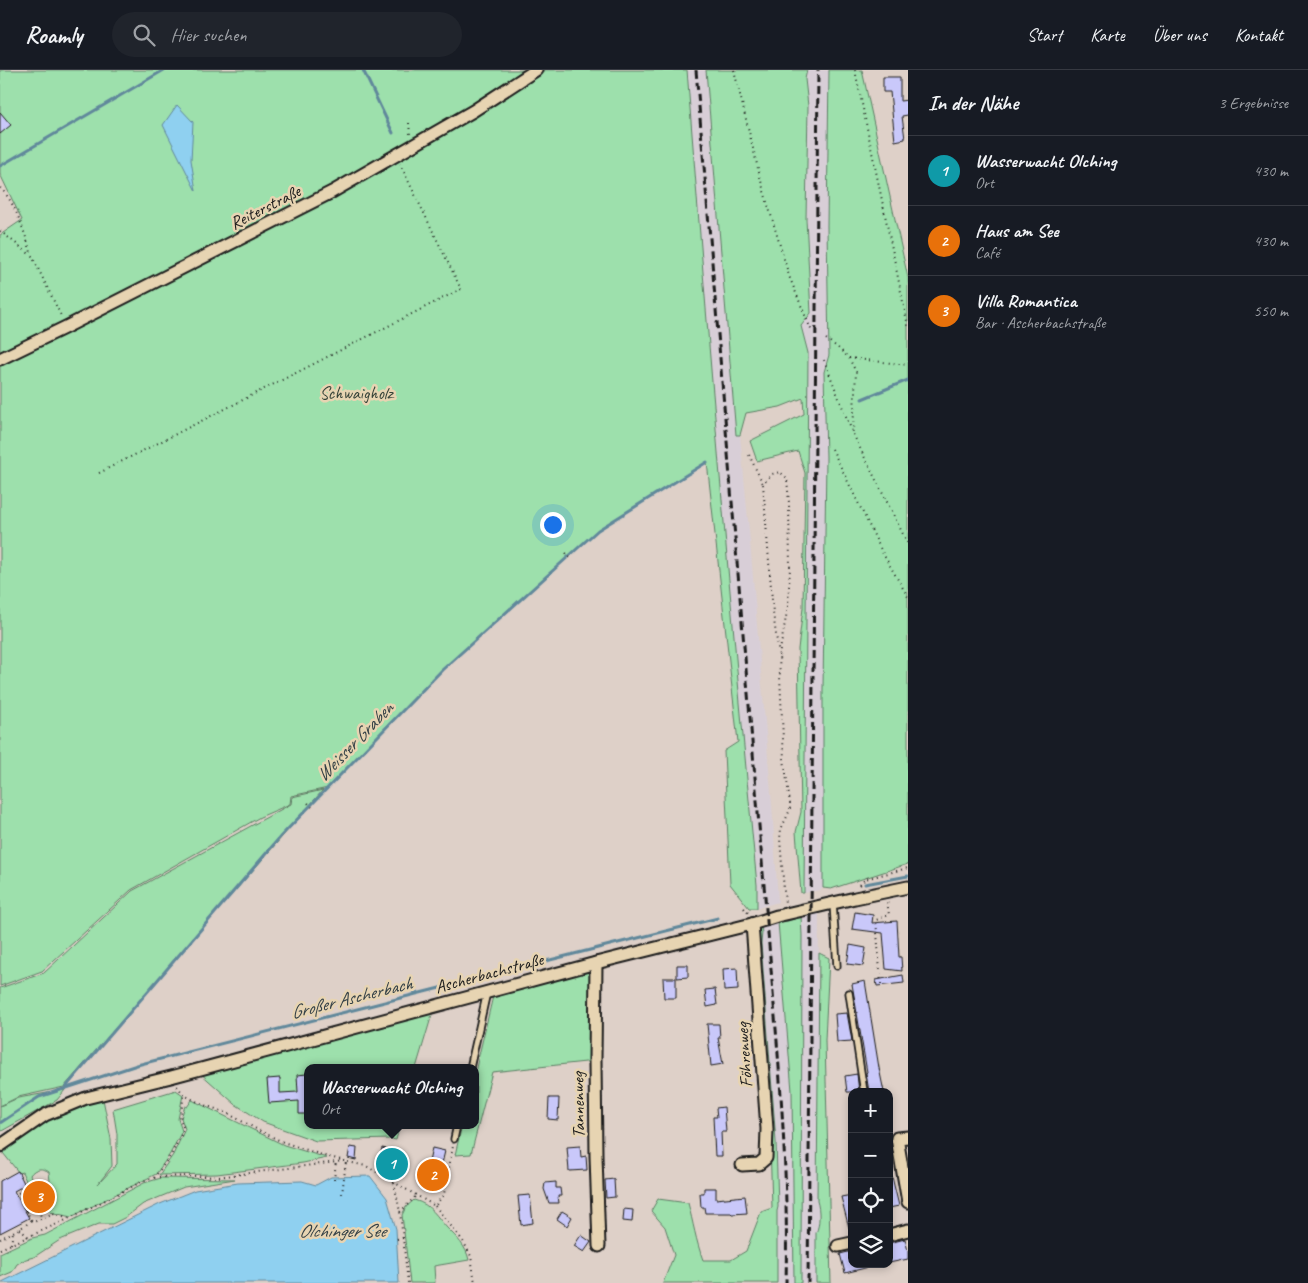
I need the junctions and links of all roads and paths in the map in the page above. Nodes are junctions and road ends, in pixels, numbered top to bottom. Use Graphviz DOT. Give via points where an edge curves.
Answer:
graph roads {
  1 [pos="536,70"];
  2 [pos="734,70"];
  3 [pos="856,70"];
  4 [pos="396,155"];
  5 [pos="0,188"];
  6 [pos="0,232"];
  7 [pos="32,256"];
  8 [pos="908,326"];
  9 [pos="66,327"];
  10 [pos="812,332"];
  11 [pos="826,339"];
  12 [pos="849,358"];
  13 [pos="0,359"];
  14 [pos="824,360"];
  15 [pos="908,365"];
  16 [pos="853,434"];
  17 [pos="832,448"];
  18 [pos="749,455"];
  19 [pos="99,473"];
  20 [pos="763,484"];
  21 [pos="908,544"];
  22 [pos="566,553"];
  23 [pos="571,559"];
  24 [pos="908,597"];
  25 [pos="779,656"];
  26 [pos="308,803"];
  27 [pos="312,807"];
  28 [pos="908,868"];
  29 [pos="865,879"];
  30 [pos="908,890"];
  31 [pos="885,892"];
  32 [pos="828,904"];
  33 [pos="744,908"];
  34 [pos="786,914"];
  35 [pos="750,919"];
  36 [pos="596,963"];
  37 [pos="837,966"];
  38 [pos="881,984"];
  39 [pos="487,992"];
  40 [pos="849,993"];
  41 [pos="471,1064"];
  42 [pos="171,1077"];
  43 [pos="863,1088"];
  44 [pos="184,1095"];
  45 [pos="456,1129"];
  46 [pos="898,1135"];
  47 [pos="454,1139"];
  48 [pos="0,1146"];
  49 [pos="336,1161"];
  50 [pos="345,1161"];
  51 [pos="742,1165"];
  52 [pos="154,1178"];
  53 [pos="334,1180"];
  54 [pos="394,1183"];
  55 [pos="40,1193"];
  56 [pos="342,1194"];
  57 [pos="416,1195"];
  58 [pos="32,1197"];
  59 [pos="908,1202"];
  60 [pos="22,1203"];
  61 [pos="46,1203"];
  62 [pos="435,1206"];
  63 [pos="37,1208"];
  64 [pos="27,1212"];
  65 [pos="400,1212"];
  66 [pos="42,1218"];
  67 [pos="71,1218"];
  68 [pos="31,1220"];
  69 [pos="20,1229"];
  70 [pos="908,1230"];
  71 [pos="13,1232"];
  72 [pos="893,1233"];
  73 [pos="28,1238"];
  74 [pos="402,1238"];
  75 [pos="0,1239"];
  76 [pos="397,1239"];
  77 [pos="848,1244"];
  78 [pos="11,1245"];
  79 [pos="599,1246"];
  80 [pos="838,1246"];
  81 [pos="0,1249"];
  82 [pos="408,1283"];
  83 [pos="475,1283"];
  1 -- 4 [label="street, Reiterstraße"];
  2 -- 10 [label="path" via="761,181 789,276"];
  3 -- 8 [label="path"];
  4 -- 9 [label="street, Reiterstraße" via="332,192"];
  4 -- 19 [label="path" via="461,290"];
  5 -- 7 [label="path" via="14,208"];
  6 -- 7 [label="path"];
  7 -- 9 [label="path"];
  9 -- 13 [label="street, Reiterstraße"];
  11 -- 12 [label="path"];
  12 -- 15 [label="path"];
  12 -- 16 [label="path" via="856,372"];
  14 -- 16 [label="path"];
  16 -- 21 [label="path"];
  17 -- 24 [label="path" via="882,552"];
  18 -- 20 [label="path"];
  20 -- 25 [label="path"];
  20 -- 25 [label="path" via="772,474 780,472 787,478 788,606"];
  22 -- 23 [label="path"];
  25 -- 34 [label="path" via="784,759 790,803 780,839"];
  26 -- 27 [label="path"];
  28 -- 29 [label="path"];
  30 -- 31 [label="street, Ascherbachstraße"];
  31 -- 32 [label="street, Ascherbachstraße"];
  31 -- 38 [label="path" via="889,915 876,920"];
  32 -- 34 [label="street, Ascherbachstraße"];
  32 -- 37 [label="lane"];
  33 -- 35 [label="path"];
  34 -- 35 [label="street, Ascherbachstraße"];
  35 -- 36 [label="street, Ascherbachstraße"];
  35 -- 51 [label="street, Föhrenweg" via="767,1129 766,1158 759,1164"];
  36 -- 39 [label="street, Ascherbachstraße"];
  36 -- 79 [label="street, Tannenweg"];
  39 -- 41 [label="lane"];
  39 -- 42 [label="street, Ascherbachstraße"];
  40 -- 43 [label="lane"];
  42 -- 44 [label="path"];
  42 -- 48 [label="street, Ascherbachstraße" via="86,1098 44,1115"];
  44 -- 50 [label="path" via="226,1112 283,1142"];
  44 -- 52 [label="path" via="180,1119 184,1129"];
  45 -- 47 [label="lane"];
  46 -- 59 [label="street"];
  47 -- 62 [label="path" via="444,1194"];
  49 -- 50 [label="path"];
  49 -- 52 [label="path" via="218,1177"];
  49 -- 53 [label="path"];
  50 -- 54 [label="path" via="366,1166"];
  50 -- 56 [label="path"];
  52 -- 67 [label="path"];
  54 -- 57 [label="path"];
  54 -- 65 [label="path"];
  55 -- 58 [label="path"];
  57 -- 62 [label="path"];
  57 -- 65 [label="path"];
  58 -- 60 [label="path"];
  58 -- 60 [label="path" via="27,1188 22,1190 18,1193"];
  58 -- 63 [label="path"];
  60 -- 64 [label="path"];
  61 -- 63 [label="path"];
  62 -- 83 [label="path" via="471,1256"];
  63 -- 64 [label="path"];
  63 -- 66 [label="path"];
  64 -- 68 [label="path"];
  65 -- 74 [label="path"];
  66 -- 67 [label="path" via="53,1213"];
  66 -- 68 [label="path" via="34,1222"];
  67 -- 73 [label="path"];
  68 -- 69 [label="path"];
  69 -- 71 [label="path"];
  69 -- 73 [label="path"];
  70 -- 72 [label="street"];
  71 -- 75 [label="path"];
  71 -- 78 [label="path"];
  73 -- 78 [label="path"];
  74 -- 76 [label="path"];
  74 -- 82 [label="path"];
  77 -- 80 [label="street"];
  78 -- 81 [label="path"];
}
